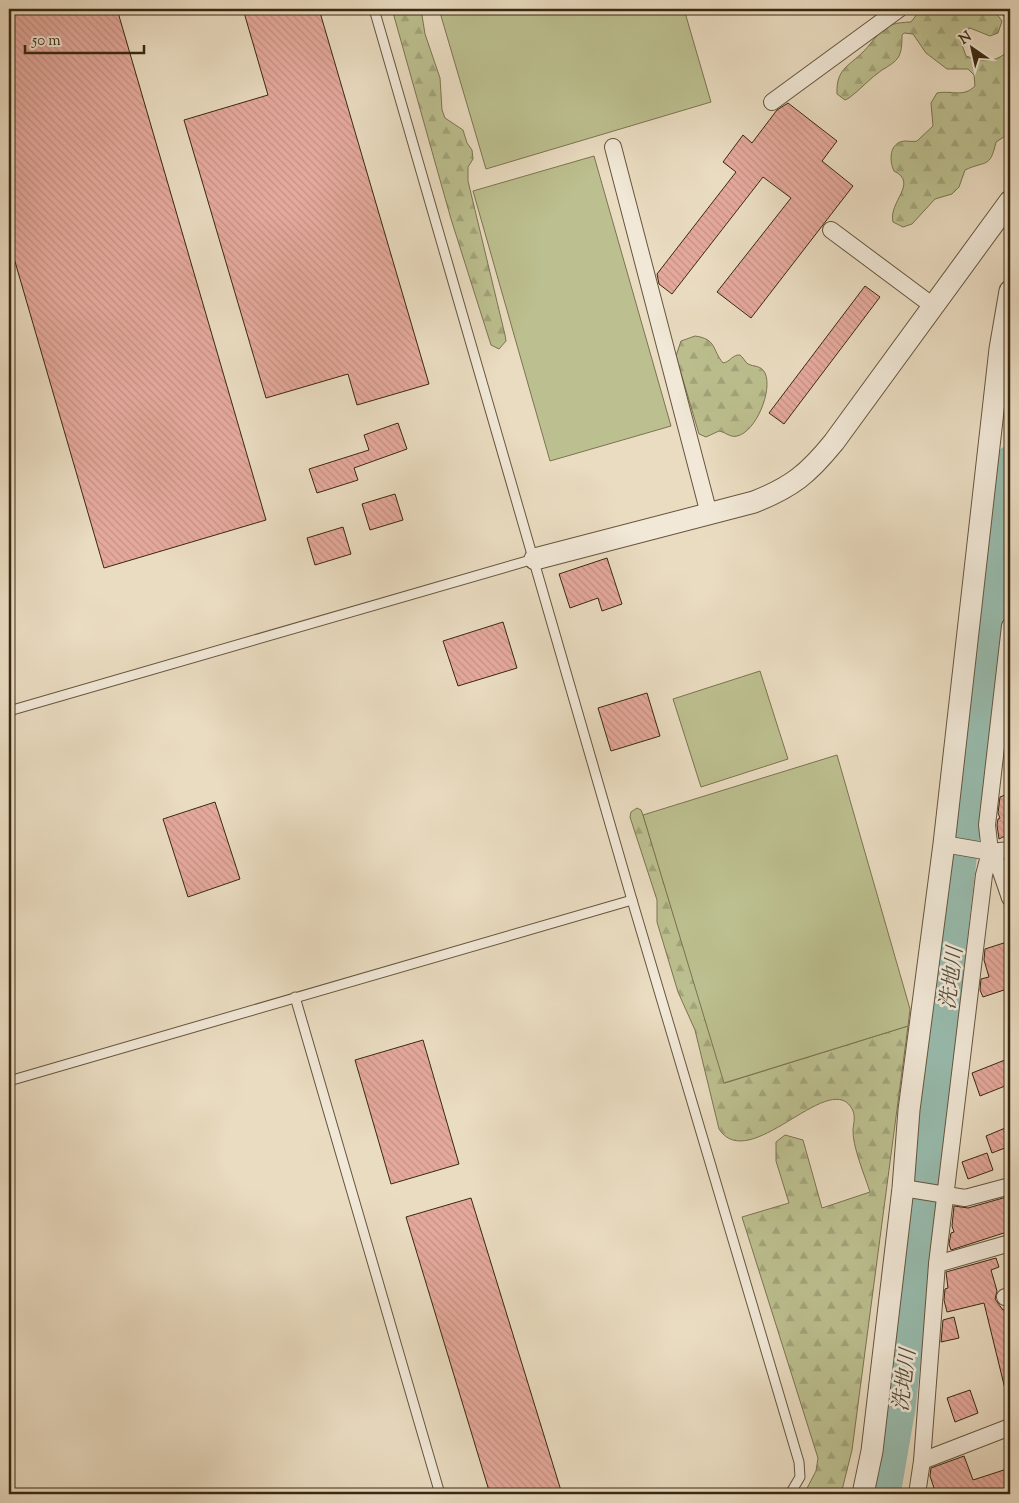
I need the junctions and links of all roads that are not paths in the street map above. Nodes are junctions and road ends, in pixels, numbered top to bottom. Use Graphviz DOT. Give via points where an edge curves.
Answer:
graph roads {
  1 [pos="374,9"];
  2 [pos="899,9"];
  3 [pos="772,102"];
  4 [pos="613,146"];
  5 [pos="1010,201"];
  6 [pos="832,230"];
  7 [pos="1010,291"];
  8 [pos="933,306"];
  9 [pos="709,514"];
  10 [pos="535,558"];
  11 [pos="1010,626"];
  12 [pos="9,711"];
  13 [pos="949,845"];
  14 [pos="1010,850"];
  15 [pos="988,852"];
  16 [pos="1010,898"];
  17 [pos="632,900"];
  18 [pos="294,997"];
  19 [pos="9,1081"];
  20 [pos="1010,1186"];
  21 [pos="907,1189"];
  22 [pos="941,1194"];
  23 [pos="1009,1248"];
  24 [pos="937,1264"];
  25 [pos="1010,1427"];
  26 [pos="922,1461"];
  27 [pos="440,1494"];
  28 [pos="790,1494"];
  29 [pos="863,1494"];
  30 [pos="917,1494"];
  1 -- 10 [label="lane"];
  2 -- 3 [label="street"];
  4 -- 9 [label="street"];
  5 -- 8 [label="street"];
  6 -- 8 [label="street"];
  7 -- 13 [label="street" via="1000,349"];
  8 -- 9 [label="street" via="815,466 782,492"];
  9 -- 10 [label="street"];
  10 -- 12 [label="lane"];
  10 -- 17 [label="lane"];
  11 -- 15 [label="street" via="987,825"];
  13 -- 15 [label="street"];
  13 -- 21 [label="street" via="909,1110"];
  14 -- 15 [label="street"];
  15 -- 16 [label="street" via="1000,869"];
  15 -- 22 [label="street"];
  17 -- 18 [label="lane"];
  17 -- 28 [label="lane" via="800,1462 800,1477"];
  18 -- 19 [label="lane"];
  18 -- 27 [label="lane"];
  20 -- 22 [label="street" via="965,1198"];
  21 -- 22 [label="street"];
  21 -- 29 [label="street" via="872,1451"];
  22 -- 24 [label="street"];
  23 -- 24 [label="street"];
  24 -- 26 [label="street"];
  25 -- 26 [label="street"];
  26 -- 30 [label="street"];
}
